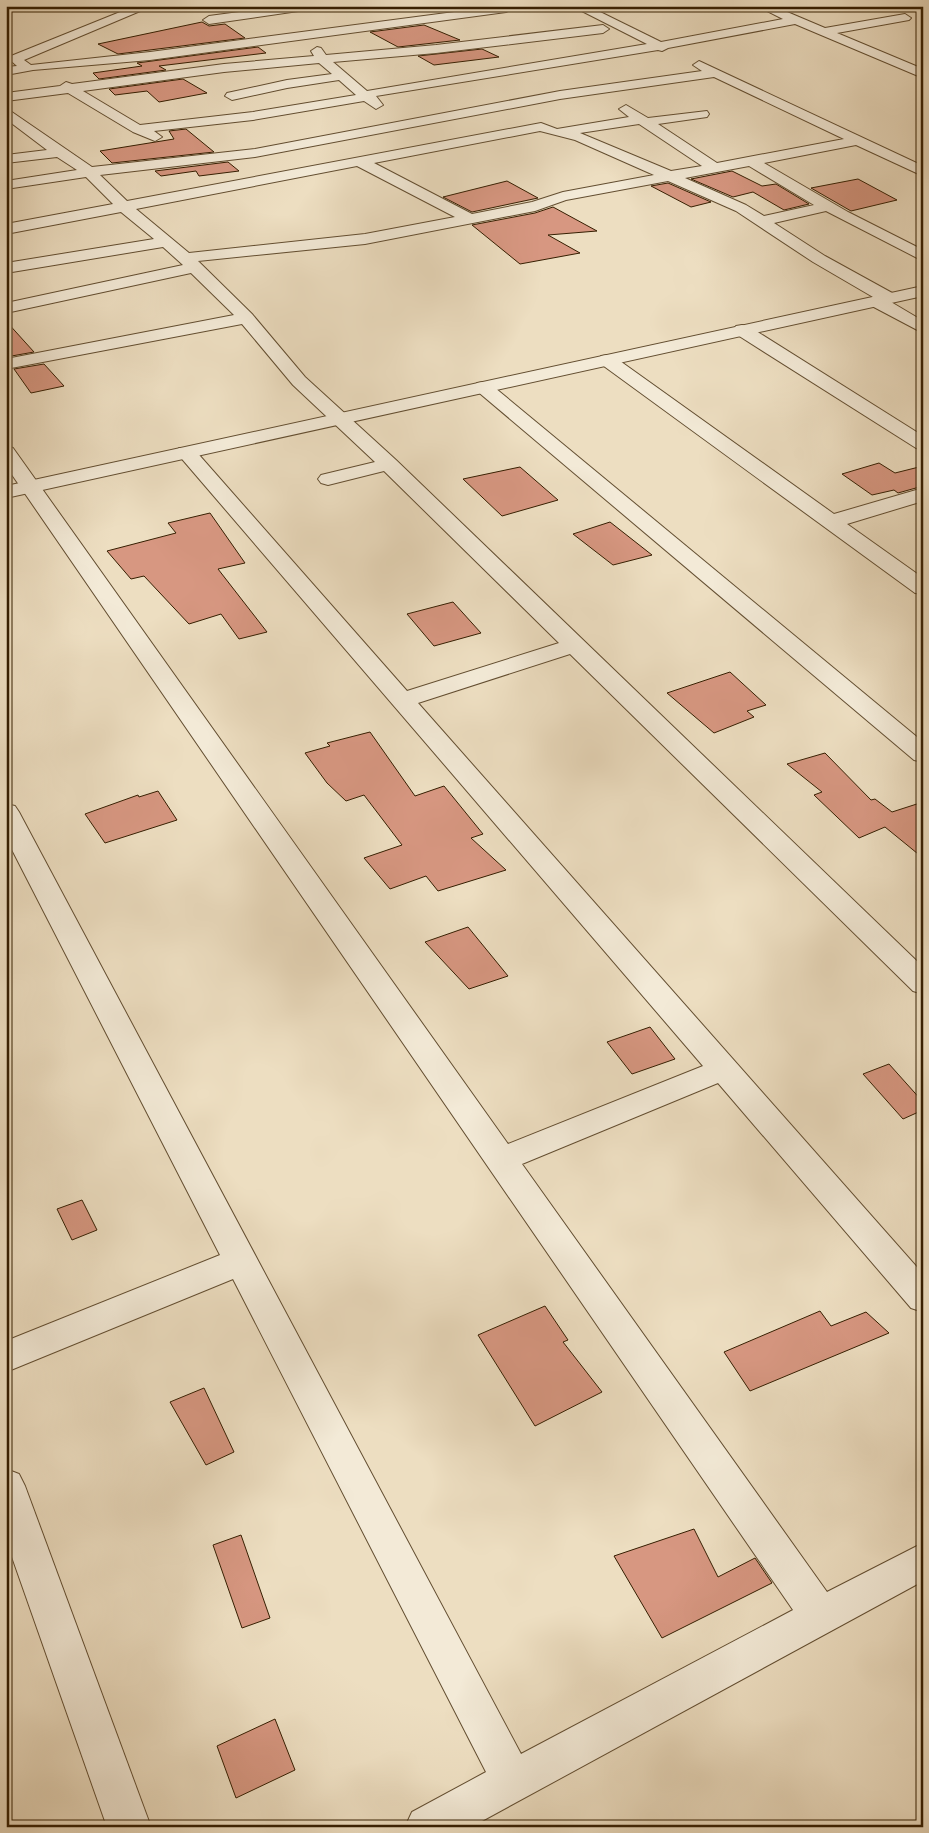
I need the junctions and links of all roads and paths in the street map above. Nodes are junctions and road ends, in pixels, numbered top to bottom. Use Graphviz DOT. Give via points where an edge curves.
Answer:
graph roads {
  1 [pos="146,6"];
  2 [pos="578,6"];
  3 [pos="763,6"];
  4 [pos="506,9"];
  5 [pos="883,9"];
  6 [pos="319,12"];
  7 [pos="208,20"];
  8 [pos="796,20"];
  9 [pos="603,29"];
  10 [pos="325,32"];
  11 [pos="822,32"];
  12 [pos="307,36"];
  13 [pos="657,44"];
  14 [pos="322,59"];
  15 [pos="32,68"];
  16 [pos="6,71"];
  17 [pos="198,72"];
  18 [pos="716,73"];
  19 [pos="923,74"];
  20 [pos="344,76"];
  21 [pos="210,82"];
  22 [pos="71,89"];
  23 [pos="595,89"];
  24 [pos="6,97"];
  25 [pos="366,97"];
  26 [pos="501,106"];
  27 [pos="8,114"];
  28 [pos="702,114"];
  29 [pos="253,116"];
  30 [pos="644,121"];
  31 [pos="407,125"];
  32 [pos="541,127"];
  33 [pos="138,129"];
  34 [pos="556,133"];
  35 [pos="858,141"];
  36 [pos="59,153"];
  37 [pos="6,159"];
  38 [pos="751,161"];
  39 [pos="360,162"];
  40 [pos="176,164"];
  41 [pos="713,167"];
  42 [pos="89,172"];
  43 [pos="923,172"];
  44 [pos="667,176"];
  45 [pos="6,185"];
  46 [pos="122,205"];
  47 [pos="828,206"];
  48 [pos="470,219"];
  49 [pos="762,221"];
  50 [pos="6,229"];
  51 [pos="166,242"];
  52 [pos="923,256"];
  53 [pos="189,263"];
  54 [pos="6,268"];
  55 [pos="923,291"];
  56 [pos="882,300"];
  57 [pos="6,308"];
  58 [pos="246,318"];
  59 [pos="923,328"];
  60 [pos="742,330"];
  61 [pos="607,360"];
  62 [pos="6,364"];
  63 [pos="483,387"];
  64 [pos="341,418"];
  65 [pos="923,444"];
  66 [pos="6,452"];
  67 [pos="186,452"];
  68 [pos="389,464"];
  69 [pos="328,479"];
  70 [pos="18,489"];
  71 [pos="923,494"];
  72 [pos="831,522"];
  73 [pos="923,588"];
  74 [pos="575,645"];
  75 [pos="402,700"];
  76 [pos="923,755"];
  77 [pos="6,812"];
  78 [pos="923,984"];
  79 [pos="724,1069"];
  80 [pos="501,1160"];
  81 [pos="241,1261"];
  82 [pos="923,1298"];
  83 [pos="6,1357"];
  84 [pos="6,1486"];
  85 [pos="923,1561"];
  86 [pos="820,1616"];
  87 [pos="513,1781"];
  88 [pos="129,1827"];
  89 [pos="427,1827"];
  1 -- 15 [label="street" via="16,59"];
  2 -- 13 [label="street"];
  3 -- 8 [label="street"];
  4 -- 10 [label="street"];
  5 -- 11 [label="street" via="910,20"];
  6 -- 7 [label="street"];
  6 -- 10 [label="street"];
  8 -- 11 [label="street"];
  8 -- 13 [label="street"];
  9 -- 14 [label="street"];
  10 -- 12 [label="street"];
  11 -- 19 [label="street"];
  12 -- 14 [label="street"];
  12 -- 15 [label="street"];
  13 -- 18 [label="street"];
  13 -- 25 [label="street" via="378,92"];
  14 -- 17 [label="street"];
  14 -- 20 [label="street"];
  15 -- 16 [label="street"];
  15 -- 22 [label="street"];
  17 -- 21 [label="street"];
  17 -- 22 [label="street"];
  18 -- 23 [label="street"];
  18 -- 35 [label="street"];
  20 -- 25 [label="street"];
  20 -- 29 [label="street" via="227,93 239,100 240,105"];
  22 -- 24 [label="street"];
  22 -- 33 [label="street"];
  23 -- 26 [label="street"];
  23 -- 30 [label="street"];
  25 -- 29 [label="street"];
  25 -- 31 [label="street"];
  26 -- 31 [label="street"];
  26 -- 32 [label="street"];
  27 -- 36 [label="street"];
  28 -- 30 [label="street"];
  29 -- 33 [label="street"];
  30 -- 34 [label="street"];
  30 -- 41 [label="street"];
  31 -- 40 [label="street"];
  32 -- 34 [label="street"];
  32 -- 39 [label="street"];
  33 -- 40 [label="street" via="154,136"];
  34 -- 44 [label="street" via="579,137"];
  35 -- 38 [label="street"];
  35 -- 43 [label="street"];
  36 -- 37 [label="street"];
  36 -- 42 [label="street"];
  38 -- 41 [label="street"];
  38 -- 47 [label="street"];
  39 -- 46 [label="street"];
  39 -- 48 [label="street"];
  40 -- 42 [label="street"];
  41 -- 44 [label="street"];
  42 -- 45 [label="street"];
  42 -- 46 [label="street"];
  44 -- 48 [label="street" via="562,196 535,206"];
  44 -- 49 [label="street" via="741,208"];
  46 -- 50 [label="street"];
  46 -- 51 [label="street"];
  47 -- 49 [label="street"];
  47 -- 52 [label="street"];
  48 -- 53 [label="street" via="358,240"];
  49 -- 56 [label="street"];
  51 -- 53 [label="street"];
  51 -- 54 [label="street"];
  53 -- 57 [label="street"];
  53 -- 58 [label="street"];
  55 -- 56 [label="street"];
  56 -- 59 [label="street"];
  56 -- 60 [label="street"];
  58 -- 62 [label="street"];
  58 -- 64 [label="street" via="299,381"];
  60 -- 61 [label="street"];
  60 -- 65 [label="street"];
  61 -- 63 [label="street"];
  61 -- 72 [label="street"];
  63 -- 64 [label="street"];
  63 -- 76 [label="street"];
  64 -- 67 [label="street"];
  64 -- 68 [label="street"];
  66 -- 70 [label="street"];
  67 -- 70 [label="street"];
  67 -- 75 [label="street"];
  68 -- 69 [label="street"];
  68 -- 74 [label="street"];
  70 -- 80 [label="street"];
  71 -- 72 [label="street"];
  72 -- 73 [label="street"];
  74 -- 75 [label="street"];
  74 -- 78 [label="street"];
  75 -- 79 [label="street"];
  77 -- 81 [label="street"];
  79 -- 80 [label="street"];
  79 -- 82 [label="street"];
  80 -- 86 [label="street"];
  81 -- 83 [label="street"];
  81 -- 87 [label="street"];
  84 -- 88 [label="street"];
  85 -- 86 [label="street"];
  86 -- 87 [label="street"];
  87 -- 89 [label="street"];
}
